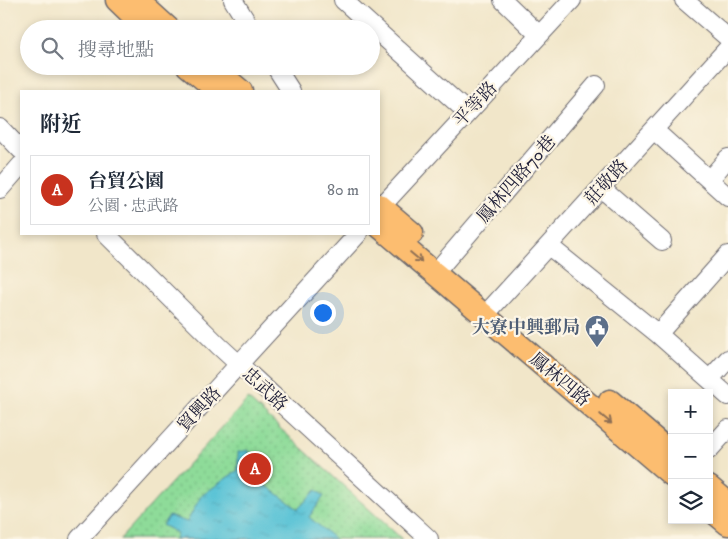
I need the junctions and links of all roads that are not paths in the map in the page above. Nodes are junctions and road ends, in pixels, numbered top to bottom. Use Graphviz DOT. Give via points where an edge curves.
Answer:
graph roads {
  1 [pos="117,0"];
  2 [pos="137,0"];
  3 [pos="232,0"];
  4 [pos="343,0"];
  5 [pos="502,0"];
  6 [pos="572,0"];
  7 [pos="684,0"];
  8 [pos="138,20"];
  9 [pos="159,20"];
  10 [pos="245,20"];
  11 [pos="365,20"];
  12 [pos="380,33"];
  13 [pos="540,35"];
  14 [pos="728,38"];
  15 [pos="728,48"];
  16 [pos="199,75"];
  17 [pos="222,75"];
  18 [pos="281,75"];
  19 [pos="596,85"];
  20 [pos="217,90"];
  21 [pos="240,90"];
  22 [pos="291,90"];
  23 [pos="467,112"];
  24 [pos="0,128"];
  25 [pos="654,130"];
  26 [pos="20,149"];
  27 [pos="728,158"];
  28 [pos="20,166"];
  29 [pos="709,180"];
  30 [pos="0,188"];
  31 [pos="600,188"];
  32 [pos="728,197"];
  33 [pos="380,209"];
  34 [pos="380,211"];
  35 [pos="107,235"];
  36 [pos="357,235"];
  37 [pos="662,241"];
  38 [pos="548,246"];
  39 [pos="728,255"];
  40 [pos="440,267"];
  41 [pos="490,310"];
  42 [pos="658,334"];
  43 [pos="728,359"];
  44 [pos="239,365"];
  45 [pos="710,379"];
  46 [pos="728,396"];
  47 [pos="728,429"];
  48 [pos="713,446"];
  49 [pos="668,451"];
  50 [pos="668,471"];
  51 [pos="713,490"];
  52 [pos="728,503"];
  53 [pos="713,511"];
  54 [pos="728,524"];
  55 [pos="79,539"];
  56 [pos="429,539"];
  1 -- 8 [label="main road"];
  2 -- 9 [label="main road"];
  3 -- 10 [label="street"];
  4 -- 11 [label="street"];
  5 -- 13 [label="street"];
  6 -- 13 [label="street, 平等路"];
  7 -- 14 [label="street"];
  12 -- 23 [label="street"];
  13 -- 23 [label="street, 平等路"];
  15 -- 25 [label="street, 莊敬路"];
  16 -- 20 [label="main road"];
  17 -- 21 [label="main road"];
  18 -- 22 [label="street"];
  19 -- 40 [label="street, 鳳林四路70巷"];
  23 -- 33 [label="street, 平等路"];
  24 -- 26 [label="street"];
  25 -- 29 [label="street"];
  25 -- 31 [label="street, 莊敬路"];
  27 -- 29 [label="street"];
  28 -- 30 [label="street"];
  29 -- 32 [label="street"];
  31 -- 37 [label="street"];
  31 -- 38 [label="street, 莊敬路"];
  34 -- 40 [label="main road, 鳳林四路"];
  35 -- 44 [label="street, 忠武路"];
  36 -- 44 [label="street, 貿興路"];
  38 -- 41 [label="street, 莊敬路"];
  38 -- 42 [label="street"];
  39 -- 42 [label="street"];
  40 -- 41 [label="main road, 鳳林四路"];
  41 -- 49 [label="main road, 鳳林四路"];
  41 -- 50 [label="main road, 鳳林四路, one-way"];
  42 -- 45 [label="street"];
  43 -- 45 [label="street"];
  44 -- 55 [label="street, 貿興路"];
  44 -- 56 [label="street, 忠武路"];
  45 -- 46 [label="street"];
  47 -- 48 [label="street"];
  51 -- 52 [label="main road"];
  53 -- 54 [label="main road"];
}
